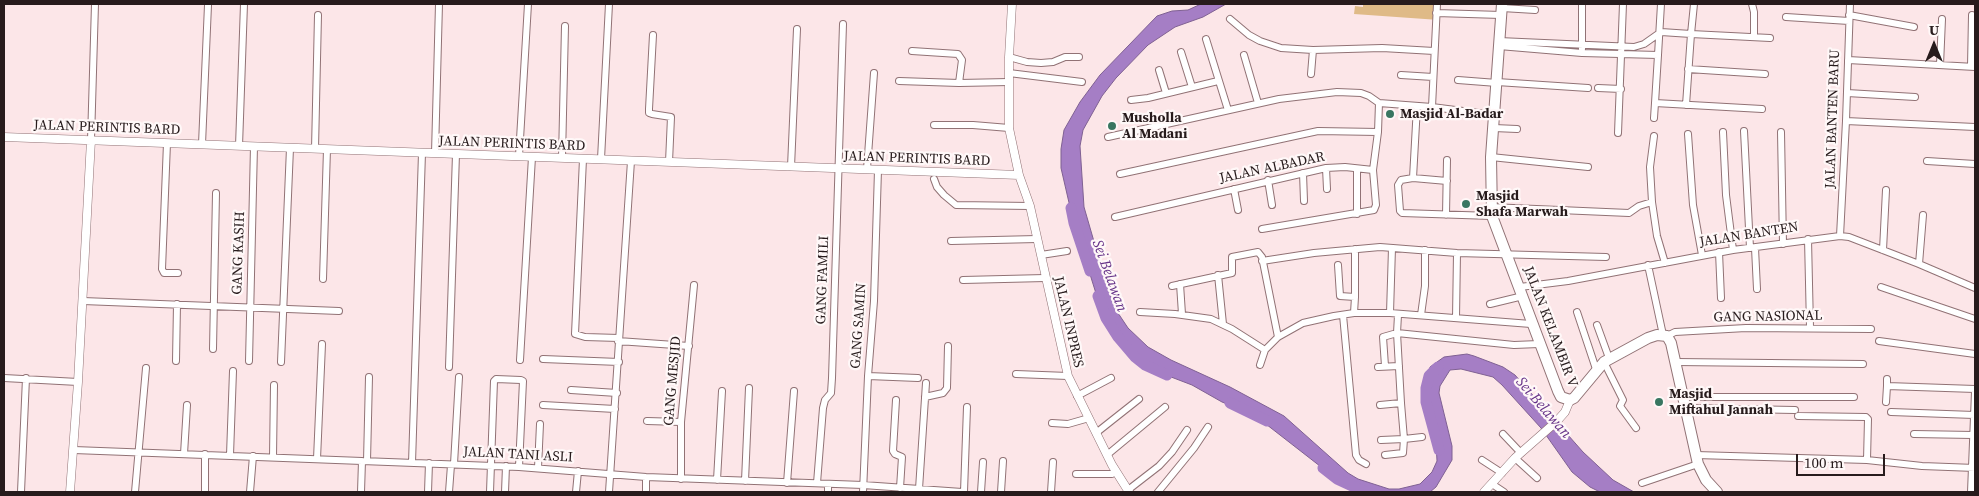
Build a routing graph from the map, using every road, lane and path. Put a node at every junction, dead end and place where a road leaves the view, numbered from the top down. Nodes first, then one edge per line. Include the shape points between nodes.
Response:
1 (95, 4) edge
2 (244, 4) edge
3 (439, 4) edge
4 (528, 4) edge
5 (609, 4) edge
6 (1012, 4) edge
7 (1437, 4) edge
8 (1582, 4) edge
9 (1623, 4) edge
10 (1661, 4) edge
11 (1694, 4) edge
12 (1752, 4) edge
13 (1850, 4) edge
14 (208, 6) dead end
15 (1502, 9) edge
16 (1535, 10) dead end
17 (1436, 13) junction
18 (318, 15) dead end
19 (1972, 15) dead end
20 (1786, 17) dead end
21 (1849, 18) junction
22 (1230, 19) dead end
23 (1942, 19) dead end
24 (843, 24) dead end
25 (565, 26) dead end
26 (1914, 27) dead end
27 (797, 29) dead end
28 (1661, 32) junction
29 (1692, 34) junction
30 (653, 35) dead end
31 (1754, 37) junction
32 (1770, 38) dead end
33 (1206, 39) dead end
34 (1499, 44) junction
35 (1644, 44) junction
36 (1582, 49) junction
37 (1312, 50) junction
38 (912, 51) dead end
39 (1434, 51) junction
40 (1622, 51) junction
41 (1181, 52) dead end
42 (1244, 55) dead end
43 (1647, 55) junction
44 (1658, 55) junction
45 (1079, 56) dead end
46 (1009, 57) junction
47 (1848, 60) junction
48 (1940, 65) junction
49 (1973, 67) edge
50 (1688, 69) junction
51 (1159, 70) dead end
52 (874, 73) dead end
53 (1009, 73) junction
54 (1311, 74) dead end
55 (1765, 74) dead end
56 (1401, 75) dead end
57 (1433, 77) junction
58 (1458, 80) dead end
59 (899, 81) dead end
60 (1218, 81) junction
61 (1009, 82) junction
62 (1082, 82) dead end
63 (1497, 82) junction
64 (959, 83) junction
65 (1192, 87) junction
66 (1588, 88) dead end
67 (1598, 88) dead end
68 (1621, 90) junction
69 (1166, 93) junction
70 (1847, 93) junction
71 (1916, 97) dead end
72 (1131, 100) dead end
73 (1258, 103) junction
74 (1379, 103) junction
75 (1655, 103) junction
76 (1686, 105) junction
77 (1417, 106) junction
78 (1432, 107) junction
79 (1762, 109) dead end
80 (1228, 110) junction
81 (1494, 115) junction
82 (1654, 118) dead end
83 (1846, 121) junction
84 (934, 126) dead end
85 (1975, 127) edge
86 (1009, 128) junction
87 (1494, 128) junction
88 (1517, 129) dead end
89 (1744, 131) dead end
90 (1378, 132) junction
91 (1722, 132) dead end
92 (1781, 132) dead end
93 (1618, 133) dead end
94 (1688, 134) dead end
95 (1654, 136) dead end
96 (4, 137) edge
97 (1108, 137) dead end
98 (91, 140) junction
99 (167, 143) junction
100 (202, 144) junction
101 (239, 146) junction
102 (254, 146) junction
103 (290, 148) junction
104 (315, 149) junction
105 (327, 149) junction
106 (422, 153) junction
107 (435, 153) junction
108 (456, 154) junction
109 (519, 156) junction
110 (532, 157) junction
111 (1491, 157) junction
112 (562, 158) junction
113 (583, 159) junction
114 (601, 159) junction
115 (632, 160) junction
116 (1447, 160) dead end
117 (1927, 161) dead end
118 (668, 162) junction
119 (1975, 164) edge
120 (791, 166) junction
121 (1588, 167) dead end
122 (838, 168) junction
123 (1326, 168) junction
124 (867, 169) junction
125 (1357, 169) junction
126 (878, 170) junction
127 (1372, 170) junction
128 (1303, 173) junction
129 (1120, 174) dead end
130 (1019, 175) junction
131 (1413, 178) junction
132 (934, 180) dead end
133 (1268, 180) junction
134 (1446, 181) junction
135 (1234, 189) junction
136 (1327, 189) dead end
137 (1886, 190) dead end
138 (216, 193) dead end
139 (1304, 201) dead end
140 (1652, 202) junction
141 (1030, 206) junction
142 (1272, 206) dead end
143 (1238, 210) dead end
144 (1491, 212) junction
145 (1357, 214) junction
146 (1446, 214) junction
147 (1922, 215) dead end
148 (1116, 217) dead end
149 (1262, 229) dead end
150 (1840, 236) junction
151 (1037, 239) junction
152 (1808, 239) junction
153 (951, 241) dead end
154 (1783, 244) junction
155 (1392, 248) junction
156 (1752, 248) junction
157 (1355, 249) junction
158 (1425, 250) junction
159 (1733, 250) junction
160 (1883, 250) junction
161 (1067, 251) dead end
162 (1719, 252) junction
163 (1457, 253) junction
164 (1506, 253) junction
165 (1041, 255) junction
166 (1702, 255) junction
167 (1606, 257) dead end
168 (1262, 261) junction
169 (1665, 263) junction
170 (1919, 264) junction
171 (1338, 265) dead end
172 (1648, 265) junction
173 (178, 273) dead end
174 (1218, 275) junction
175 (1045, 278) junction
176 (323, 279) dead end
177 (963, 280) dead end
178 (1180, 284) junction
179 (694, 285) dead end
180 (1172, 286) dead end
181 (1881, 287) dead end
182 (1975, 288) edge
183 (1757, 289) dead end
184 (1521, 292) junction
185 (1355, 297) junction
186 (1721, 298) dead end
187 (83, 301) junction
188 (177, 304) junction
189 (1490, 304) dead end
190 (214, 307) junction
191 (250, 308) junction
192 (284, 309) junction
193 (339, 311) dead end
194 (1140, 312) dead end
195 (1577, 312) dead end
196 (1354, 313) junction
197 (1390, 313) junction
198 (1182, 314) junction
199 (1343, 315) junction
200 (1398, 315) junction
201 (1421, 315) junction
202 (1456, 318) junction
203 (1975, 319) edge
204 (1223, 324) junction
205 (1531, 324) junction
206 (1596, 324) dead end
207 (1810, 328) junction
208 (1872, 329) dead end
209 (1397, 334) junction
210 (1665, 336) junction
211 (1278, 337) junction
212 (619, 340) junction
213 (1879, 341) dead end
214 (322, 344) dead end
215 (1539, 344) junction
216 (689, 346) junction
217 (948, 346) dead end
218 (213, 349) dead end
219 (1265, 350) junction
220 (1975, 354) edge
221 (520, 360) dead end
222 (543, 360) dead end
223 (176, 361) dead end
224 (249, 361) dead end
225 (281, 362) dead end
226 (619, 362) junction
227 (1676, 362) junction
228 (1603, 363) junction
229 (1863, 364) dead end
230 (1260, 365) dead end
231 (1399, 366) junction
232 (449, 367) dead end
233 (146, 368) dead end
234 (233, 372) dead end
235 (1016, 374) dead end
236 (868, 376) junction
237 (1068, 376) junction
238 (369, 377) dead end
239 (459, 377) dead end
240 (4, 378) edge
241 (26, 378) junction
242 (918, 378) dead end
243 (1111, 378) dead end
244 (78, 382) junction
245 (926, 383) dead end
246 (274, 385) dead end
247 (749, 388) dead end
248 (571, 390) dead end
249 (722, 391) dead end
250 (794, 391) dead end
251 (1975, 391) edge
252 (616, 393) junction
253 (1077, 396) junction
254 (925, 397) junction
255 (1682, 397) junction
256 (1854, 397) dead end
257 (1139, 399) dead end
258 (896, 400) dead end
259 (1570, 400) junction
260 (1886, 402) dead end
261 (1401, 403) junction
262 (186, 405) dead end
263 (544, 405) dead end
264 (1380, 405) dead end
265 (967, 407) dead end
266 (1165, 407) dead end
267 (1975, 407) edge
268 (1685, 408) junction
269 (615, 409) junction
270 (1891, 412) dead end
271 (1974, 416) junction
272 (1089, 418) junction
273 (647, 421) dead end
274 (681, 422) junction
275 (1052, 423) dead end
276 (540, 424) dead end
277 (1208, 427) dead end
278 (1636, 428) dead end
279 (1187, 430) dead end
280 (1096, 433) junction
281 (1974, 433) edge
282 (1503, 434) dead end
283 (1914, 434) dead end
284 (1422, 437) dead end
285 (1404, 439) junction
286 (1381, 440) dead end
287 (74, 450) junction
288 (138, 451) junction
289 (184, 454) junction
290 (205, 454) junction
291 (1108, 455) junction
292 (1385, 455) dead end
293 (1518, 455) junction
294 (230, 456) junction
295 (253, 456) junction
296 (273, 457) junction
297 (317, 459) junction
298 (1697, 459) junction
299 (1482, 460) dead end
300 (1867, 460) junction
301 (365, 461) junction
302 (1003, 461) dead end
303 (983, 462) dead end
304 (1053, 462) dead end
305 (412, 463) junction
306 (429, 464) junction
307 (452, 464) junction
308 (1366, 464) dead end
309 (491, 466) junction
310 (506, 466) junction
311 (519, 467) junction
312 (538, 468) junction
313 (1973, 468) edge
314 (578, 471) junction
315 (1116, 472) junction
316 (611, 473) junction
317 (1502, 473) junction
318 (1076, 474) dead end
319 (646, 477) junction
320 (1537, 478) dead end
321 (681, 479) junction
322 (717, 480) junction
323 (745, 481) junction
324 (789, 483) junction
325 (817, 483) junction
326 (1642, 483) dead end
327 (828, 484) junction
328 (1492, 484) junction
329 (863, 488) edge
330 (900, 488) junction
331 (919, 489) junction
332 (1128, 491) edge
333 (1714, 491) edge
334 (21, 492) edge
335 (70, 492) edge
336 (135, 492) edge
337 (205, 492) edge
338 (250, 492) edge
339 (361, 492) edge
340 (428, 492) edge
341 (449, 492) edge
342 (490, 492) edge
343 (504, 492) edge
344 (576, 492) edge
345 (609, 492) edge
346 (646, 492) edge
347 (791, 492) edge
348 (828, 492) edge
349 (963, 492) edge
350 (981, 492) edge
351 (1001, 492) edge
352 (1051, 492) edge
353 (1158, 492) edge
354 (1484, 492) edge
355 (1504, 492) edge
356 (1971, 492) edge

1 - 98 street
2 - 101 street
3 - 107 street
4 - 109 street
5 - 114 street
6 - 46 street, JALAN INPRES
7 - 17 street
8 - 36 street
9 - 40 street
10 - 28 street
11 - 29 street
12 - 31 street
13 - 21 street, JALAN BANTEN BARU
14 - 100 street
15 - 16 street
15 - 17 street
15 - 34 main road, JALAN KELAMBIR V
17 - 39 street
18 - 104 street
19 - 49 street
20 - 21 street
21 - 26 street
21 - 47 street, JALAN BANTEN BARU
22 - 37 street via 1249,35 1267,44
23 - 48 street
24 - 122 street, GANG FAMILI
25 - 112 street
27 - 120 street
28 - 29 street
28 - 35 street
28 - 44 street
29 - 31 street
29 - 50 street
30 - 118 street via 649,113 671,117
31 - 32 street
33 - 60 street
34 - 36 street
34 - 63 main road, JALAN KELAMBIR V
35 - 40 street
35 - 43 street
36 - 40 street
37 - 39 street via 1364,47
37 - 54 street
38 - 64 street via 958,54 962,60
39 - 57 street
40 - 43 street
40 - 68 street
41 - 65 street
42 - 73 street
43 - 44 street
44 - 75 street
45 - 46 street via 1040,63
46 - 53 street, JALAN INPRES
47 - 48 street
47 - 70 street, JALAN BANTEN BARU
48 - 49 street
50 - 55 street
50 - 76 street
51 - 69 street
52 - 124 street
53 - 61 street, JALAN INPRES
53 - 62 street
56 - 57 street
57 - 78 street
58 - 63 street
59 - 64 street
60 - 65 street
60 - 80 street
61 - 64 street
61 - 86 street, JALAN INPRES
63 - 66 street
63 - 81 main road, JALAN KELAMBIR V
65 - 69 street
67 - 68 street
68 - 93 street
69 - 72 street
70 - 71 street
70 - 83 street, JALAN BANTEN BARU
73 - 74 street via 1337,92 1361,93
73 - 80 street
74 - 77 street
74 - 90 street
75 - 76 street
75 - 82 street
76 - 79 street
77 - 78 street
77 - 131 street
78 - 81 street
80 - 97 street
81 - 87 main road, JALAN KELAMBIR V
83 - 85 street
83 - 150 street, JALAN BANTEN BARU
84 - 86 street
86 - 130 street, JALAN INPRES
87 - 88 street
87 - 111 main road, JALAN KELAMBIR V
89 - 156 street
90 - 127 street
90 - 129 street via 1318,132
91 - 159 street
92 - 154 street
94 - 166 street via 1693,204
95 - 140 street via 1650,167
96 - 98 street, JALAN PERINTIS BARD
98 - 99 street, JALAN PERINTIS BARD
98 - 187 street
99 - 100 street, JALAN PERINTIS BARD
99 - 173 street via 162,270 164,273
100 - 101 street, JALAN PERINTIS BARD
101 - 102 street, JALAN PERINTIS BARD
102 - 103 street, JALAN PERINTIS BARD
102 - 191 street, GANG KASIH
103 - 104 street, JALAN PERINTIS BARD
103 - 192 street
104 - 105 street, JALAN PERINTIS BARD
105 - 106 street, JALAN PERINTIS BARD
105 - 176 street
106 - 107 street, JALAN PERINTIS BARD
106 - 305 street
107 - 108 street, JALAN PERINTIS BARD
108 - 109 street, JALAN PERINTIS BARD
108 - 232 street
109 - 110 street, JALAN PERINTIS BARD
110 - 112 street, JALAN PERINTIS BARD
110 - 221 street
111 - 121 street
111 - 144 main road, JALAN KELAMBIR V
112 - 113 street, JALAN PERINTIS BARD
113 - 114 street, JALAN PERINTIS BARD
113 - 212 street via 575,334
114 - 115 street, JALAN PERINTIS BARD
115 - 118 street, JALAN PERINTIS BARD
115 - 212 street
116 - 134 street
117 - 119 street
118 - 120 street, JALAN PERINTIS BARD
120 - 122 street, JALAN PERINTIS BARD
122 - 124 street, JALAN PERINTIS BARD
122 - 325 street, GANG FAMILI via 830,393 823,408
123 - 125 street, JALAN ALBADAR
123 - 128 street, JALAN ALBADAR
123 - 136 street
124 - 126 street, JALAN PERINTIS BARD
125 - 127 street, JALAN ALBADAR
125 - 145 street
126 - 130 street, JALAN PERINTIS BARD
126 - 236 street, GANG SAMIN
127 - 145 street via 1375,209
128 - 133 street, JALAN ALBADAR
128 - 139 street
130 - 141 street, JALAN INPRES
131 - 134 street
131 - 146 street via 1404,179 1398,185 1400,212
132 - 141 street via 956,205
133 - 135 street, JALAN ALBADAR
133 - 142 street
134 - 146 street
135 - 143 street
135 - 148 street, JALAN ALBADAR
137 - 160 street
138 - 190 street
140 - 144 street via 1629,213
140 - 169 street
141 - 151 street, JALAN INPRES
144 - 146 street
144 - 164 main road, JALAN KELAMBIR V
145 - 149 street
147 - 170 street
150 - 152 street, JALAN BANTEN
150 - 160 street, JALAN BANTEN
151 - 153 street
151 - 165 street, JALAN INPRES
152 - 154 street, JALAN BANTEN
152 - 207 street
154 - 156 street, JALAN BANTEN
155 - 157 street
155 - 158 street
155 - 197 street
156 - 159 street, JALAN BANTEN
156 - 183 street
157 - 168 street
157 - 185 street
158 - 163 street
158 - 201 street
159 - 162 street, JALAN BANTEN
160 - 170 street, JALAN BANTEN
161 - 165 street
162 - 166 street, JALAN BANTEN
162 - 186 street
163 - 164 street
163 - 202 street
164 - 167 street
164 - 184 main road, JALAN KELAMBIR V
165 - 175 street, JALAN INPRES
166 - 169 street, JALAN BANTEN
168 - 174 street via 1258,252 1234,256 1231,259 1232,273
168 - 211 street
169 - 172 street, JALAN BANTEN
170 - 182 street, JALAN BANTEN
171 - 185 street via 1340,296
172 - 184 street, JALAN BANTEN
172 - 210 street
174 - 178 street
174 - 204 street
175 - 177 street
175 - 237 street, JALAN INPRES
178 - 180 street
178 - 198 street
179 - 216 street, GANG MESJID
181 - 203 street
184 - 189 street, JALAN BANTEN
184 - 205 main road, JALAN KELAMBIR V
185 - 196 street
187 - 188 street
187 - 244 street
188 - 190 street
188 - 223 street
190 - 191 street
190 - 218 street
191 - 192 street
191 - 224 street, GANG KASIH
192 - 193 street
192 - 225 street
194 - 198 street
195 - 228 street
196 - 197 street
196 - 199 street
197 - 200 street
198 - 204 street
199 - 211 street via 1302,323
199 - 308 street via 1356,455
200 - 201 street
200 - 209 street
201 - 202 street
202 - 205 street
204 - 219 street
205 - 215 main road, JALAN KELAMBIR V
206 - 228 street
207 - 208 street, GANG NASIONAL
207 - 210 street, GANG NASIONAL via 1681,331
209 - 215 street via 1514,345
209 - 231 street
209 - 231 street via 1383,337 1381,367
210 - 227 main road via 1671,343
210 - 228 main road, JALAN KELAMBIR V via 1648,338
211 - 219 street
212 - 216 street
212 - 226 street
213 - 220 street
214 - 297 street
215 - 259 main road, JALAN KELAMBIR V via 1560,394
216 - 274 street, GANG MESJID
217 - 254 street via 947,388 943,394
219 - 230 street
222 - 226 street
226 - 252 street
227 - 229 street
227 - 255 main road
228 - 259 main road, JALAN KELAMBIR V
228 - 278 street via 1623,400 1620,406
231 - 261 street
233 - 288 street
234 - 294 street
235 - 237 street
236 - 242 street
236 - 329 street, GANG SAMIN
237 - 253 street, JALAN INPRES
238 - 301 street
239 - 307 street
240 - 241 street
241 - 244 street
241 - 334 street
243 - 253 street
244 - 287 street
245 - 254 street
246 - 296 street
247 - 323 street
248 - 252 street
249 - 322 street
250 - 324 street
251 - 260 street via 1887,383
251 - 267 street
252 - 269 street
253 - 272 street, JALAN INPRES
254 - 331 street
255 - 256 street
255 - 268 main road
257 - 280 street
258 - 330 street via 893,451 902,457
259 - 293 street via 1557,421
261 - 264 street
261 - 285 street
262 - 289 street
263 - 269 street
265 - 349 street
266 - 291 street
267 - 271 street
268 - 298 main road
268 - 300 street via 1866,417
269 - 316 street
270 - 271 street
271 - 281 street
272 - 275 street via 1068,424
272 - 280 street, JALAN INPRES
273 - 274 street
274 - 321 street, GANG MESJID
276 - 312 street
277 - 353 street
279 - 332 street via 1159,466
280 - 291 street, JALAN INPRES
281 - 283 street
281 - 313 street
282 - 293 street
284 - 285 street
285 - 286 street
285 - 292 street via 1404,453
287 - 288 street, JALAN TANI ASLI
287 - 335 street
288 - 289 street, JALAN TANI ASLI
288 - 336 street
289 - 290 street, JALAN TANI ASLI
290 - 294 street, JALAN TANI ASLI
290 - 337 street
291 - 315 street, JALAN INPRES
293 - 317 street
293 - 320 street
294 - 295 street, JALAN TANI ASLI
295 - 296 street, JALAN TANI ASLI
295 - 338 street
296 - 297 street, JALAN TANI ASLI
297 - 301 street, JALAN TANI ASLI
298 - 300 street
298 - 326 street
298 - 333 main road
299 - 317 street
300 - 313 street
301 - 305 street, JALAN TANI ASLI
301 - 339 street
302 - 351 street
303 - 350 street
304 - 352 street
305 - 306 street, JALAN TANI ASLI
306 - 307 street, JALAN TANI ASLI
306 - 340 street
307 - 309 street, JALAN TANI ASLI
307 - 341 street
309 - 310 street, JALAN TANI ASLI
309 - 311 street via 494,381 521,380
309 - 342 street
310 - 311 street, JALAN TANI ASLI
310 - 343 street
311 - 312 street, JALAN TANI ASLI
312 - 314 street, JALAN TANI ASLI
313 - 356 street
314 - 316 street, JALAN TANI ASLI
314 - 344 street
315 - 318 street
315 - 332 street, JALAN INPRES
316 - 319 street, JALAN TANI ASLI
316 - 345 street
317 - 328 street
319 - 321 street, JALAN TANI ASLI
319 - 346 street
321 - 322 street, JALAN TANI ASLI
322 - 323 street, JALAN TANI ASLI
323 - 324 street, JALAN TANI ASLI
324 - 325 street, JALAN TANI ASLI
324 - 347 street
325 - 327 street, JALAN TANI ASLI
327 - 329 street, JALAN TANI ASLI
327 - 348 street
328 - 354 street
328 - 355 street
329 - 330 street, JALAN TANI ASLI
330 - 331 street, JALAN TANI ASLI
331 - 349 street, JALAN TANI ASLI

